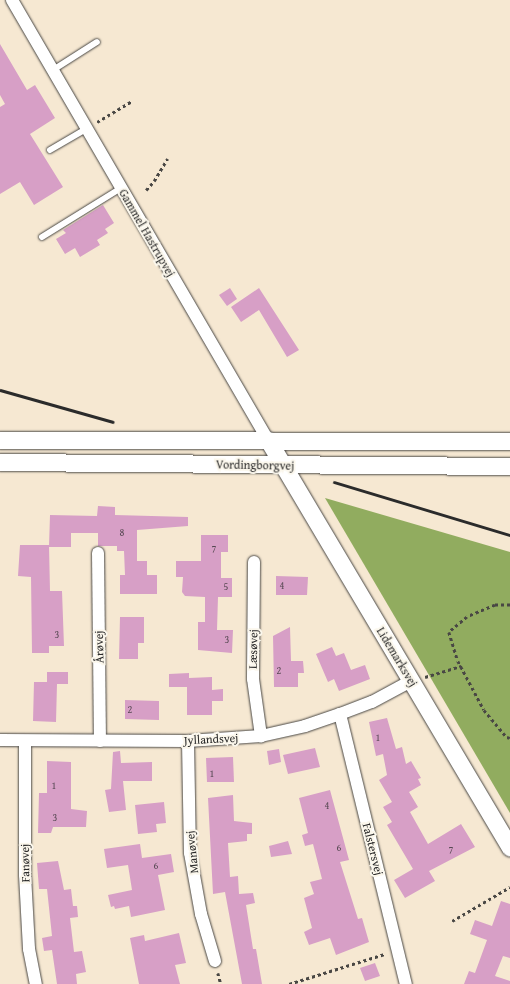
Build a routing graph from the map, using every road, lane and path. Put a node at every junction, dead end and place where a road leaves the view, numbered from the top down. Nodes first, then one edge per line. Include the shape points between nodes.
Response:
1 (12, 0) edge
2 (97, 42) dead end
3 (53, 70) junction
4 (132, 101) dead end
5 (86, 129) junction
6 (50, 150) dead end
7 (167, 159) dead end
8 (121, 188) junction
9 (146, 190) dead end
10 (42, 237) dead end
11 (0, 440) edge
12 (268, 440) junction
13 (510, 441) edge
14 (0, 462) edge
15 (284, 465) junction
16 (510, 466) edge
17 (98, 553) dead end
18 (254, 562) dead end
19 (510, 605) edge
20 (461, 666) junction
21 (411, 681) junction
22 (340, 714) junction
23 (261, 736) junction
24 (510, 738) edge
25 (0, 740) edge
26 (25, 741) junction
27 (100, 741) junction
28 (188, 741) junction
29 (510, 848) edge
30 (510, 887) edge
31 (452, 921) dead end
32 (397, 951) junction
33 (215, 961) dead end
34 (36, 984) edge
35 (289, 984) edge
36 (406, 984) edge

1 - 3 street, Gammel Hastrupvej
2 - 3 lane
3 - 5 street, Gammel Hastrupvej
4 - 5 path
5 - 6 lane
5 - 8 street, Gammel Hastrupvej
7 - 9 path
8 - 10 lane
8 - 12 street, Gammel Hastrupvej
11 - 12 main road, Vordingborgvej
12 - 13 main road, Vordingborgvej
12 - 15 main road, Gammel Hastrupvej
14 - 15 main road, Vordingborgvej
15 - 16 main road, Vordingborgvej
15 - 21 main road, Lidemarksvej
17 - 27 street, Årøvej
18 - 23 street, Læsøvej via 253,679
19 - 20 path via 495,605 467,617 449,632
20 - 21 path
20 - 24 path via 484,710 506,737
21 - 22 street, Jyllandsvej via 372,702
21 - 29 main road, Lidemarksvej
22 - 23 street, Jyllandsvej via 305,726
22 - 32 street, Falstersvej
23 - 28 street, Jyllandsvej
25 - 26 street, Jyllandsvej
26 - 27 street, Jyllandsvej
26 - 34 street, Fanøvej via 25,875 29,948
27 - 28 street, Jyllandsvej
28 - 33 street, Manøvej via 190,853 201,914
30 - 31 path
32 - 35 path
32 - 36 street, Falstersvej

